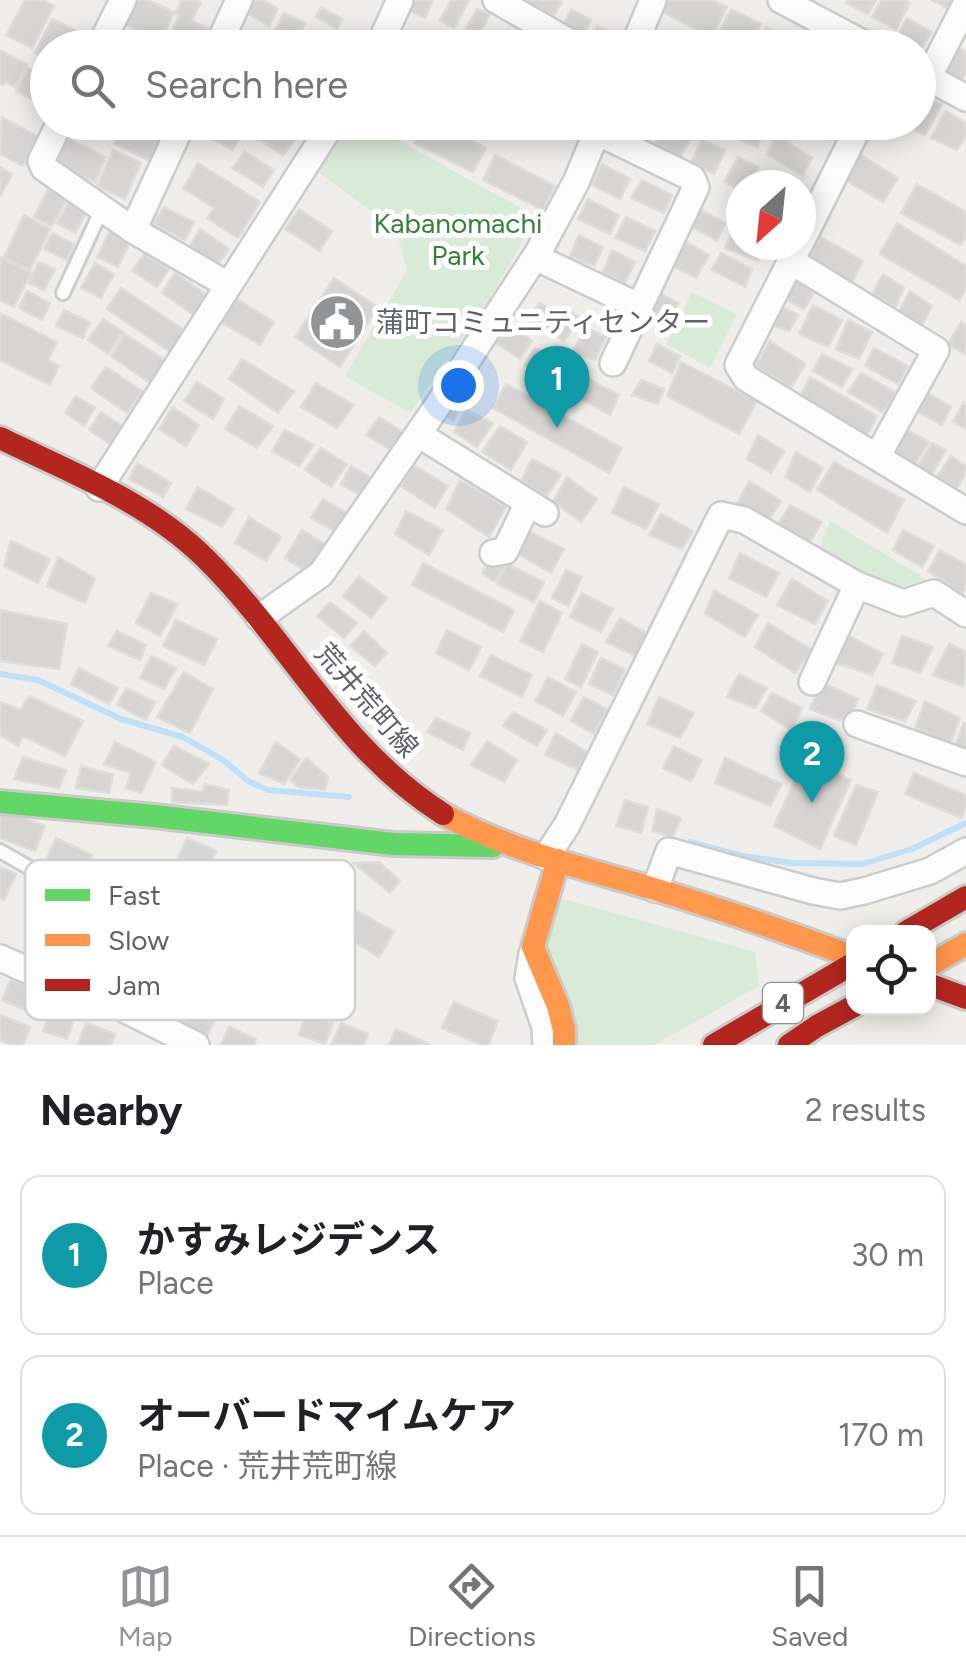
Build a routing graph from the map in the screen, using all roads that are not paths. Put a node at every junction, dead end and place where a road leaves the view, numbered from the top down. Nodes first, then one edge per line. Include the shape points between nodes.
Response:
1 (124, 0) edge
2 (400, 0) edge
3 (496, 0) edge
4 (654, 0) edge
5 (781, 0) edge
6 (229, 3) edge
7 (966, 4) edge
8 (829, 11) edge
9 (108, 30) edge
10 (222, 30) edge
11 (386, 30) edge
12 (548, 30) edge
13 (642, 30) edge
14 (851, 30) edge
15 (936, 54) edge
16 (936, 82) edge
17 (966, 98) edge
18 (51, 140) edge
19 (175, 140) edge
20 (322, 140) edge
21 (594, 140) edge
22 (623, 140) edge
23 (853, 140) edge
24 (102, 209) junction
25 (816, 212) edge
26 (134, 230) junction
27 (535, 257) junction
28 (791, 260) edge
29 (812, 260) edge
30 (228, 285) junction
31 (64, 293) dead end
32 (640, 307) junction
33 (614, 363) dead end
34 (418, 434) junction
35 (0, 438) edge
36 (877, 458) junction
37 (98, 488) junction
38 (966, 512) edge
39 (493, 553) dead end
40 (857, 585) junction
41 (966, 614) edge
42 (259, 618) junction
43 (812, 682) dead end
44 (857, 724) dead end
45 (966, 762) edge
46 (0, 802) edge
47 (519, 847) junction
48 (0, 850) edge
49 (966, 851) edge
50 (552, 859) junction
51 (25, 865) edge
52 (655, 890) junction
53 (966, 897) edge
54 (918, 925) edge
55 (966, 944) edge
56 (533, 947) junction
57 (846, 956) edge
58 (0, 958) edge
59 (936, 961) edge
60 (846, 965) edge
61 (25, 969) edge
62 (936, 987) edge
63 (966, 998) edge
64 (846, 1010) edge
65 (146, 1020) edge
66 (196, 1045) edge
67 (546, 1045) edge
68 (564, 1045) edge
69 (714, 1045) edge
70 (788, 1045) edge

1 - 9 street
2 - 11 street
3 - 12 street
4 - 13 street
5 - 8 street
6 - 10 street
7 - 15 street
8 - 14 street
16 - 17 street
18 - 24 street via 40,160 44,168
19 - 26 street
20 - 30 street
21 - 27 street
22 - 32 street via 692,178 696,188
23 - 25 street
24 - 26 street
24 - 31 lane
26 - 30 street
27 - 32 street
27 - 34 street
28 - 36 street via 738,365 746,378
29 - 36 street via 936,350
30 - 37 street
32 - 33 street
34 - 39 street via 536,508 506,550
34 - 42 street via 322,574
35 - 37 main road, 荒井荒町線
36 - 38 street
37 - 42 main road, 荒井荒町線 via 182,536
40 - 41 street via 903,603 934,594
40 - 43 street
40 - 50 street via 744,520 721,516
42 - 47 main road, 荒井荒町線 via 334,716 394,780 447,818
44 - 45 street
46 - 47 main road via 393,844
47 - 50 main road, 荒井荒町線
48 - 51 lane
49 - 52 street via 930,871 840,896 669,851
50 - 52 main road, 荒井荒町線
50 - 56 main road
52 - 57 main road, 荒井荒町線
53 - 54 main road
55 - 59 main road
56 - 67 street via 528,978
56 - 68 main road via 558,1006
58 - 61 street
60 - 69 main road, 4
62 - 63 main road
64 - 70 main road, 4
65 - 66 street

